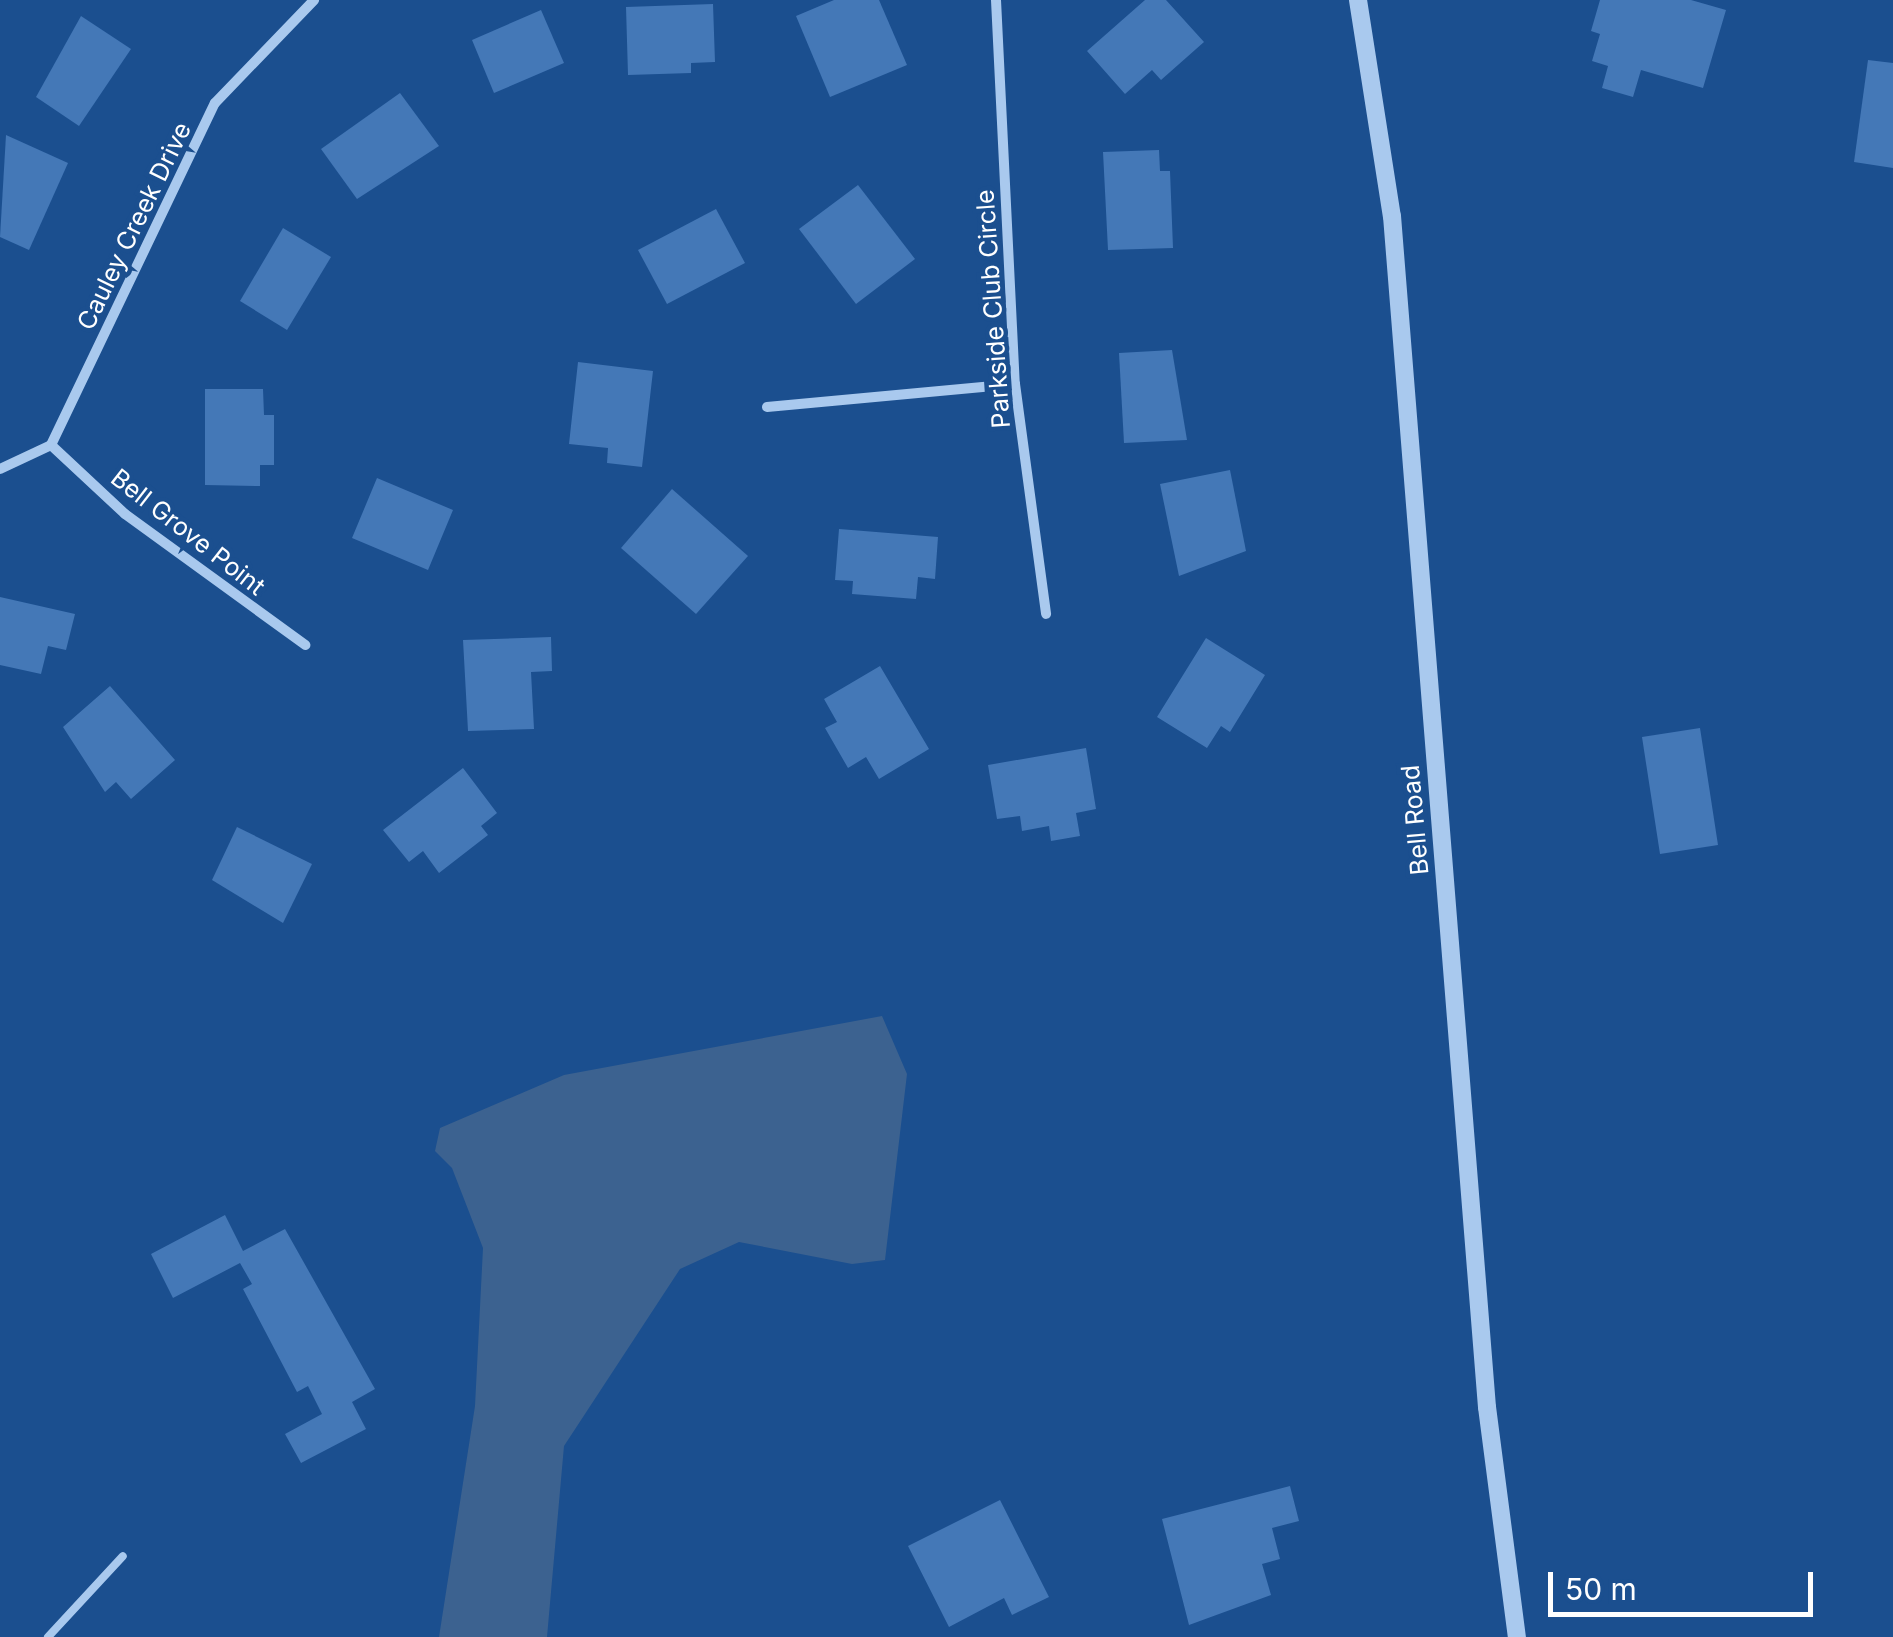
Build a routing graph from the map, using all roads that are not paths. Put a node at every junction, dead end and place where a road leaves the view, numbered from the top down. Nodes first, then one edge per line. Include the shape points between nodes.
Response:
1 (314, 0) edge
2 (996, 0) edge
3 (1358, 0) edge
4 (1016, 384) junction
5 (767, 407) dead end
6 (51, 445) junction
7 (0, 469) edge
8 (1046, 614) dead end
9 (305, 645) dead end
10 (123, 1556) dead end
11 (48, 1637) edge
12 (1517, 1637) edge

1 - 6 street, Cauley Creek Drive via 215,103
2 - 4 street, Parkside Club Circle
3 - 12 street, Bell Road via 1392,216 1487,1408
4 - 5 street
4 - 8 street, Parkside Club Circle
6 - 7 street
6 - 9 street, Bell Grove Point via 125,514
10 - 11 lane

